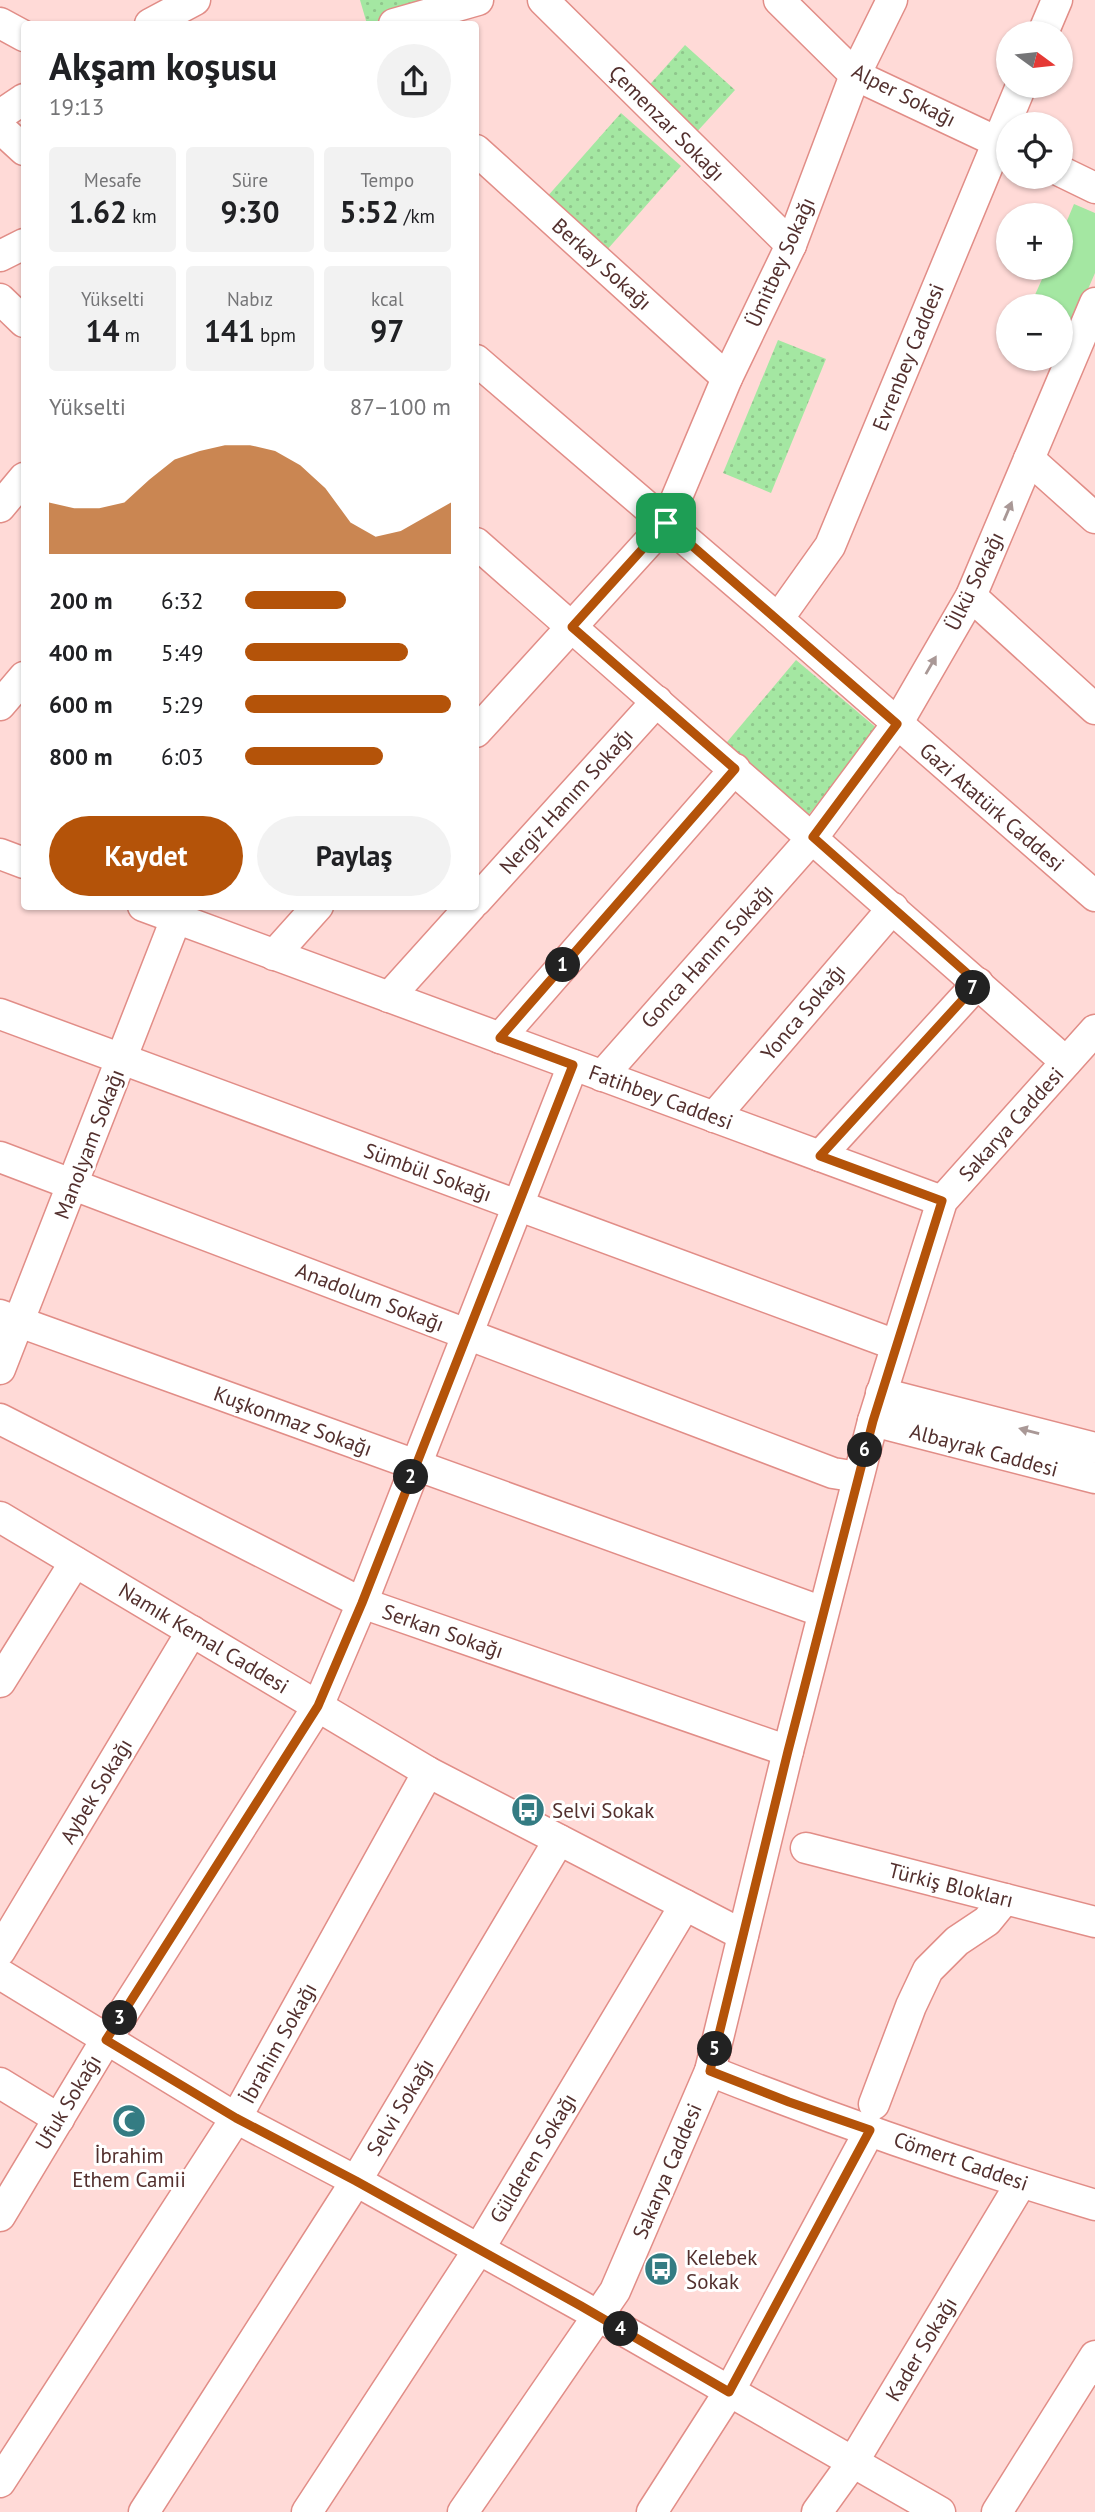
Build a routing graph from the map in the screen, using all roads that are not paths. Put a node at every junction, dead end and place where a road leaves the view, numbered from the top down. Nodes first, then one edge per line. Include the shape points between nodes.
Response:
1 (195, 0) edge
2 (478, 0) edge
3 (543, 0) edge
4 (779, 0) edge
5 (892, 0) edge
6 (1057, 0) edge
7 (156, 21) edge
8 (404, 21) edge
9 (1048, 21) edge
10 (0, 23) edge
11 (21, 34) edge
12 (855, 75) junction
13 (21, 101) edge
14 (0, 115) edge
15 (0, 128) edge
16 (996, 141) edge
17 (21, 147) edge
18 (479, 153) edge
19 (996, 158) edge
20 (1073, 178) edge
21 (1095, 188) edge
22 (791, 245) junction
23 (21, 246) edge
24 (0, 256) edge
25 (0, 299) edge
26 (21, 319) edge
27 (1092, 321) edge
28 (479, 363) edge
29 (727, 378) junction
30 (1029, 459) junction
31 (21, 481) edge
32 (1, 503) edge
33 (1095, 518) edge
34 (666, 523) junction
35 (479, 549) edge
36 (971, 596) junction
37 (778, 619) junction
38 (572, 627) junction
39 (21, 680) edge
40 (657, 701) junction
41 (0, 705) edge
42 (1095, 709) edge
43 (897, 724) junction
44 (479, 729) edge
45 (735, 769) junction
46 (813, 837) junction
47 (0, 854) edge
48 (21, 862) edge
49 (1095, 896) edge
50 (479, 898) edge
51 (892, 908) junction
52 (314, 910) edge
53 (467, 910) edge
54 (179, 913) edge
55 (274, 955) junction
56 (978, 983) junction
57 (389, 997) junction
58 (0, 1014) edge
59 (1095, 1030) edge
60 (500, 1038) junction
61 (122, 1059) junction
62 (1066, 1062) junction
63 (573, 1065) junction
64 (602, 1076) junction
65 (714, 1117) junction
66 (820, 1156) junction
67 (0, 1157) edge
68 (73, 1184) junction
69 (942, 1201) junction
70 (518, 1205) junction
71 (9, 1319) edge
72 (467, 1334) junction
73 (896, 1345) junction
74 (0, 1369) edge
75 (877, 1407) junction
76 (0, 1419) edge
77 (1095, 1448) edge
78 (416, 1465) junction
79 (858, 1477) junction
80 (1095, 1478) edge
81 (0, 1517) edge
82 (75, 1562) junction
83 (362, 1603) junction
84 (823, 1612) junction
85 (192, 1631) junction
86 (0, 1682) edge
87 (318, 1706) junction
88 (788, 1751) junction
89 (428, 1772) junction
90 (559, 1840) junction
91 (806, 1849) dead end
92 (1005, 1899) junction
93 (685, 1905) junction
94 (1095, 1922) edge
95 (743, 1935) junction
96 (0, 1951) edge
97 (0, 1975) edge
98 (106, 2040) junction
99 (710, 2071) junction
100 (0, 2083) edge
101 (872, 2117) junction
102 (236, 2118) junction
103 (59, 2119) junction
104 (10, 2179) edge
105 (356, 2181) junction
106 (1020, 2183) junction
107 (1095, 2205) edge
108 (0, 2216) edge
109 (478, 2249) junction
110 (598, 2315) junction
111 (1095, 2356) edge
112 (729, 2392) junction
113 (853, 2462) junction
114 (0, 2482) edge
115 (144, 2512) edge
116 (307, 2512) edge
117 (463, 2512) edge
118 (652, 2512) edge
119 (817, 2512) edge
120 (940, 2512) edge
121 (997, 2512) edge

1 - 7 street
2 - 8 street
3 - 22 street, Çemenzar Sokağı
4 - 12 street, Alper Sokağı
5 - 12 street, Ümitbey Sokağı
6 - 9 street
10 - 11 street
12 - 16 street, Alper Sokağı
12 - 22 street, Ümitbey Sokağı
13 - 14 street
15 - 17 street
18 - 29 street, Berkay Sokağı
19 - 37 street, Evrenbey Caddesi via 830,546
20 - 21 street
22 - 29 street, Ümitbey Sokağı
23 - 24 street
25 - 26 street
27 - 30 street, Ülkü Sokağı
28 - 34 street, Gazi Atatürk Caddesi
29 - 34 street, Ümitbey Sokağı
30 - 33 street
36 -> 30 street, Ülkü Sokağı
31 - 32 street
34 - 37 street, Gazi Atatürk Caddesi
34 - 38 street, Ümitbey Sokağı
35 - 38 street
36 - 42 street
43 -> 36 street, Ülkü Sokağı
37 - 43 street, Gazi Atatürk Caddesi
38 - 40 street
38 - 44 street, Ümitbey Sokağı
39 - 41 street
40 - 45 street
40 - 50 street, Nergiz Hanım Sokağı
43 - 46 street, Ülkü Sokağı
43 - 49 street, Gazi Atatürk Caddesi
45 - 46 street
45 - 60 street
46 - 51 street
46 - 64 street, Gonca Hanım Sokağı
47 - 48 street
51 - 56 street
51 - 65 street, Yonca Sokağı
52 - 55 street
53 - 57 street
54 - 55 street, Fatihbey Caddesi
54 - 61 street, Manolyam Sokağı
55 - 57 street, Fatihbey Caddesi
56 - 62 street
56 - 66 street
57 - 60 street, Fatihbey Caddesi
58 - 61 street, Sümbül Sokağı
59 - 62 street, Sakarya Caddesi
60 - 63 street, Fatihbey Caddesi
61 - 68 street, Manolyam Sokağı
61 - 70 street, Sümbül Sokağı
62 - 69 street, Sakarya Caddesi
63 - 64 street, Fatihbey Caddesi
63 - 70 street, Ufuk Sokağı
64 - 65 street, Fatihbey Caddesi
65 - 66 street, Fatihbey Caddesi
66 - 69 street, Fatihbey Caddesi
67 - 68 street, Anadolum Sokağı
68 - 71 street, Manolyam Sokağı
68 - 72 street, Anadolum Sokağı
69 - 73 street, Sakarya Caddesi
70 - 72 street, Ufuk Sokağı
70 - 73 street, Sümbül Sokağı
71 - 74 street, Manolyam Sokağı
71 - 78 street, Kuşkonmaz Sokağı
72 - 78 street, Ufuk Sokağı
72 - 79 street, Anadolum Sokağı via 832,1473
73 - 75 street, Sakarya Caddesi
77 -> 75 street, Albayrak Caddesi
75 - 79 street, Sakarya Caddesi
75 - 80 street, Albayrak Caddesi
76 - 83 street, Serkan Sokağı
78 - 83 street, Ufuk Sokağı
78 - 84 street, Kuşkonmaz Sokağı
79 - 84 street, Sakarya Caddesi
81 - 82 street, Namık Kemal Caddesi
82 - 85 street, Namık Kemal Caddesi
82 - 86 street
83 - 87 street, Ufuk Sokağı
83 - 88 street, Serkan Sokağı
84 - 88 street, Sakarya Caddesi
85 - 87 street, Namık Kemal Caddesi
85 - 96 street, Aybek Sokağı
87 - 89 street, Namık Kemal Caddesi
87 - 98 street, Ufuk Sokağı
88 - 95 street, Sakarya Caddesi
89 - 90 street, Namık Kemal Caddesi
89 - 102 street, İbrahim Sokağı
90 - 93 street, Namık Kemal Caddesi
90 - 105 street, Selvi Sokağı
91 - 92 street, Türkiş Blokları
92 - 94 street, Türkiş Blokları
92 - 101 street via 987,1921 957,1941 928,1970
93 - 95 street, Namık Kemal Caddesi
93 - 109 street, Gülderen Sokağı
95 - 99 street, Sakarya Caddesi
97 - 98 street
98 - 102 street
98 - 103 street, Ufuk Sokağı
99 - 101 street, Cömert Caddesi via 789,2102
99 - 110 street, Sakarya Caddesi via 615,2291
100 - 103 street
101 - 106 street, Cömert Caddesi
101 - 112 street
102 - 105 street
102 - 114 street, İbrahim Sokağı
103 - 104 street, Ufuk Sokağı
104 - 108 street, Ufuk Sokağı
105 - 109 street
105 - 115 street, Selvi Sokağı
106 - 107 street, Cömert Caddesi
106 - 113 street, Kader Sokağı
109 - 110 street
109 - 116 street, Gülderen Sokağı
110 - 112 street
110 - 117 street, Sakarya Caddesi
111 - 121 street
112 - 113 street
112 - 118 street
113 - 119 street, Kader Sokağı
113 - 120 street

